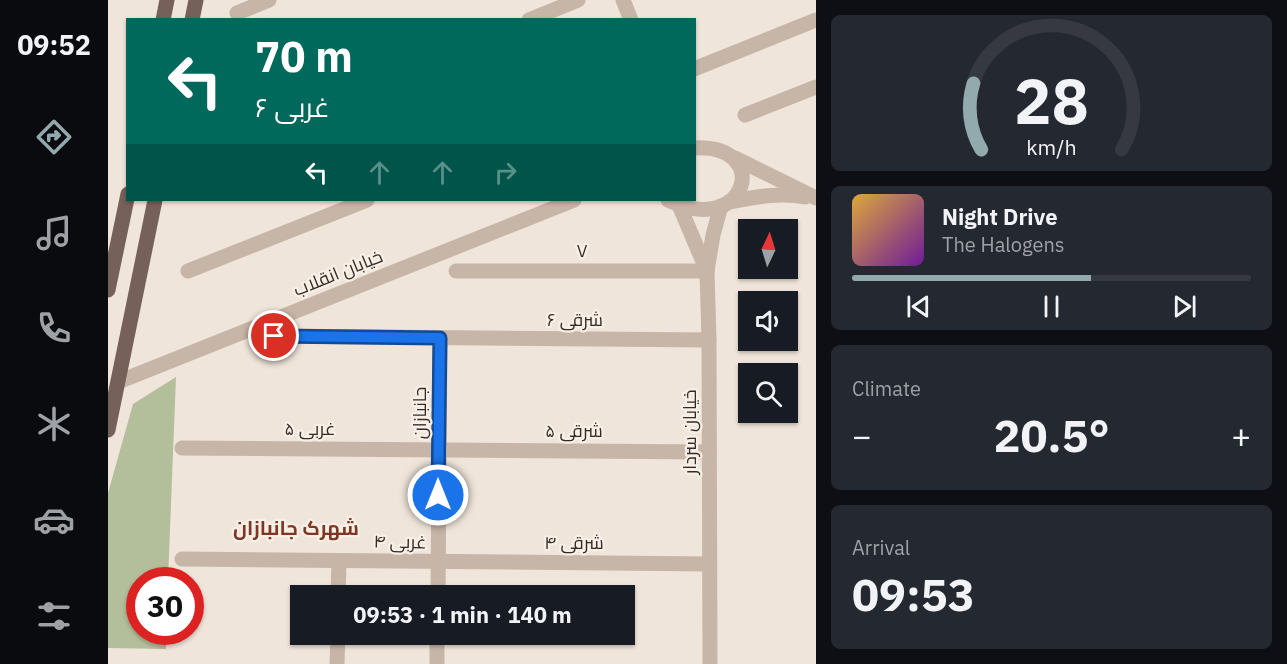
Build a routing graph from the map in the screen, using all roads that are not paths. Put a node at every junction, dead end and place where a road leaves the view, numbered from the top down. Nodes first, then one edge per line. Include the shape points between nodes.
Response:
1 (167, 0) edge
2 (196, 0) edge
3 (269, 0) edge
4 (578, 0) edge
5 (623, 0) edge
6 (237, 13) dead end
7 (163, 18) edge
8 (192, 18) edge
9 (534, 18) edge
10 (630, 18) edge
11 (810, 23) edge
12 (696, 68) edge
13 (816, 87) edge
14 (745, 115) dead end
15 (696, 148) edge
16 (733, 158) junction
17 (816, 199) edge
18 (127, 201) edge
19 (155, 201) edge
20 (364, 201) edge
21 (571, 201) edge
22 (672, 201) edge
23 (726, 204) junction
24 (188, 271) dead end
25 (456, 271) dead end
26 (707, 271) junction
27 (108, 290) edge
28 (274, 336) dead end
29 (440, 338) junction
30 (709, 340) junction
31 (118, 382) junction
32 (108, 430) edge
33 (182, 448) dead end
34 (439, 450) junction
35 (709, 452) junction
36 (182, 560) dead end
37 (339, 561) junction
38 (438, 562) junction
39 (710, 564) junction
40 (338, 585) edge
41 (438, 585) edge
42 (338, 645) edge
43 (437, 645) edge
44 (337, 664) edge
45 (437, 664) edge
46 (710, 664) edge

1 - 7 main road
2 - 8 main road
3 - 6 street
4 - 9 street
5 - 10 street
11 - 12 street
13 - 14 street
15 - 16 street via 725,152
16 - 17 street
16 - 23 street via 741,168 742,187
17 - 23 street via 782,195
18 - 27 main road
19 - 31 main road
20 - 24 street
21 - 31 street, خیابان انقلاب
22 - 23 street via 699,209
22 - 26 street, خیابان سردار
23 - 26 street via 713,235
25 - 26 street, ۷
26 - 30 street, خیابان سردار
28 - 29 street, ۶ شرقی
29 - 30 street, ۶ شرقی
29 - 34 street, جانبازان
30 - 35 street, خیابان سردار
31 - 32 main road
33 - 34 street, ۵ غربی
34 - 35 street, ۵ شرقی
34 - 38 street, جانبازان
35 - 39 street, خیابان سردار
36 - 37 street, ۴ غربی
37 - 38 street, ۴ غربی
37 - 40 street
38 - 39 street, ۴ شرقی
38 - 41 street, جانبازان
39 - 46 street, خیابان سردار
42 - 44 street
43 - 45 street

